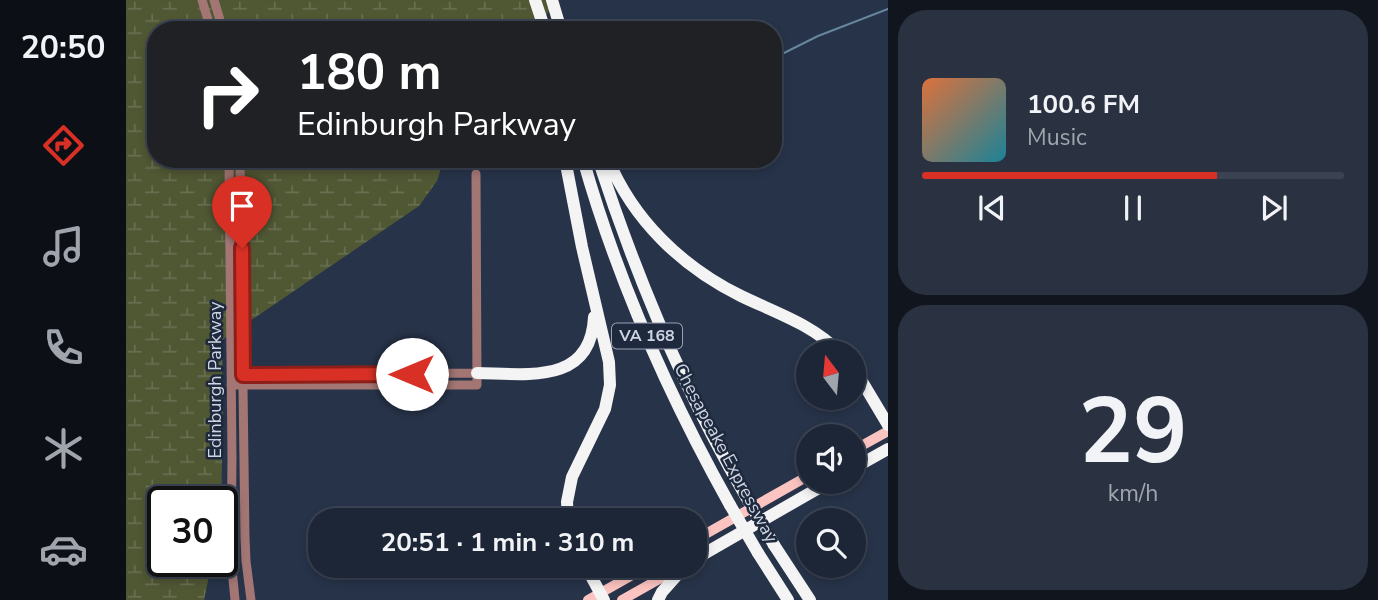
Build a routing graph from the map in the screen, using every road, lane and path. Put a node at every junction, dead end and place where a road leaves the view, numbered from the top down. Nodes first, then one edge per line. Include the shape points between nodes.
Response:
1 (202, 0) edge
2 (214, 0) edge
3 (533, 0) edge
4 (552, 0) edge
5 (208, 21) edge
6 (220, 21) edge
7 (536, 21) edge
8 (541, 21) edge
9 (558, 21) edge
10 (229, 168) edge
11 (240, 168) edge
12 (567, 168) edge
13 (586, 168) edge
14 (601, 168) edge
15 (612, 168) edge
16 (476, 174) dead end
17 (595, 303) junction
18 (824, 340) edge
19 (477, 379) junction
20 (231, 380) junction
21 (243, 380) junction
22 (866, 388) edge
23 (888, 425) edge
24 (888, 431) edge
25 (866, 443) edge
26 (888, 449) edge
27 (866, 461) edge
28 (796, 482) edge
29 (808, 494) edge
30 (567, 508) edge
31 (707, 533) edge
32 (707, 552) edge
33 (591, 578) edge
34 (630, 578) edge
35 (662, 578) edge
36 (674, 578) edge
37 (602, 597) edge
38 (235, 600) edge
39 (251, 600) edge
40 (588, 600) edge
41 (622, 600) edge
42 (658, 600) edge
43 (787, 600) edge
44 (810, 600) edge

1 - 5 street
2 - 6 street
3 - 7 highway
3 - 8 highway
4 - 9 highway
10 - 20 street, Edinburgh Parkway
11 - 21 street, Edinburgh Parkway
12 - 17 highway
13 - 43 highway, Chesapeake Expressway / VA 168, bridge via 636,311 686,420
14 - 44 highway, Chesapeake Expressway / VA 168, bridge via 658,321 704,421
15 - 18 highway via 643,219 688,264
16 - 19 street
17 - 19 highway via 593,330 579,359 543,374
17 - 30 highway via 610,385 604,409 572,477
19 - 21 street
20 - 21 street
20 - 38 street, Edinburgh Parkway
21 - 39 street, Edinburgh Parkway via 245,549
22 - 23 highway
24 - 25 main road
26 - 27 highway
28 - 31 main road
29 - 32 highway
33 - 37 highway
34 - 37 main road
35 - 41 main road
36 - 42 highway
37 - 40 main road

